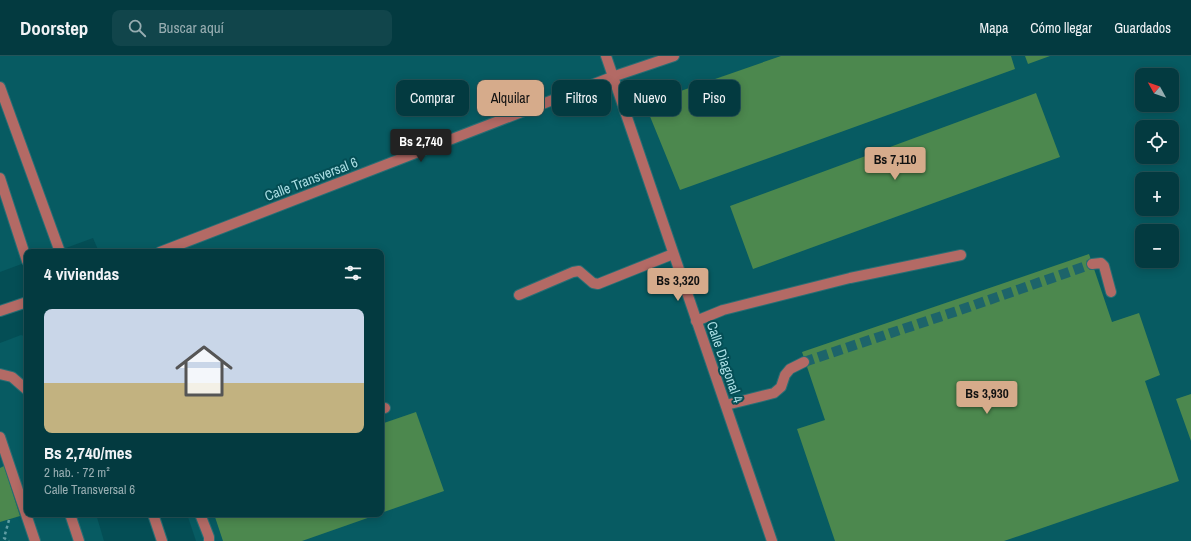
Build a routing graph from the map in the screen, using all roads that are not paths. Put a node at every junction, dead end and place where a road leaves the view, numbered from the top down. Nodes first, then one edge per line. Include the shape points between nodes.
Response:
1 (606, 56) edge
2 (674, 56) edge
3 (612, 77) junction
4 (0, 87) edge
5 (0, 178) edge
6 (59, 249) edge
7 (168, 249) edge
8 (24, 252) edge
9 (673, 254) junction
10 (961, 255) dead end
11 (1092, 264) dead end
12 (1111, 292) dead end
13 (519, 295) dead end
14 (24, 303) edge
15 (0, 311) edge
16 (696, 320) junction
17 (804, 362) tunnel mouth
18 (0, 374) edge
19 (24, 387) edge
20 (726, 405) junction
21 (0, 437) edge
22 (24, 506) edge
23 (28, 517) edge
24 (71, 517) edge
25 (154, 517) edge
26 (201, 517) edge
27 (36, 541) edge
28 (79, 541) edge
29 (162, 541) edge
30 (209, 541) edge
31 (772, 541) edge

1 - 3 street, Calle Diagonal 4
2 - 3 street, Calle Transversal 6
3 - 7 street, Calle Transversal 6
3 - 9 street, Calle Diagonal 4
4 - 6 street
5 - 8 street
9 - 13 street via 598,284 579,271
9 - 16 street, Calle Diagonal 4
10 - 16 street via 842,280 723,310
11 - 12 street via 1101,263 1104,266
14 - 15 street
16 - 20 street, Calle Diagonal 4
17 - 20 street via 790,369 781,387 774,393
18 - 19 street via 12,377
20 - 31 street, Calle Diagonal 4
21 - 22 street
23 - 27 street
24 - 28 street
25 - 29 street
26 - 30 street

